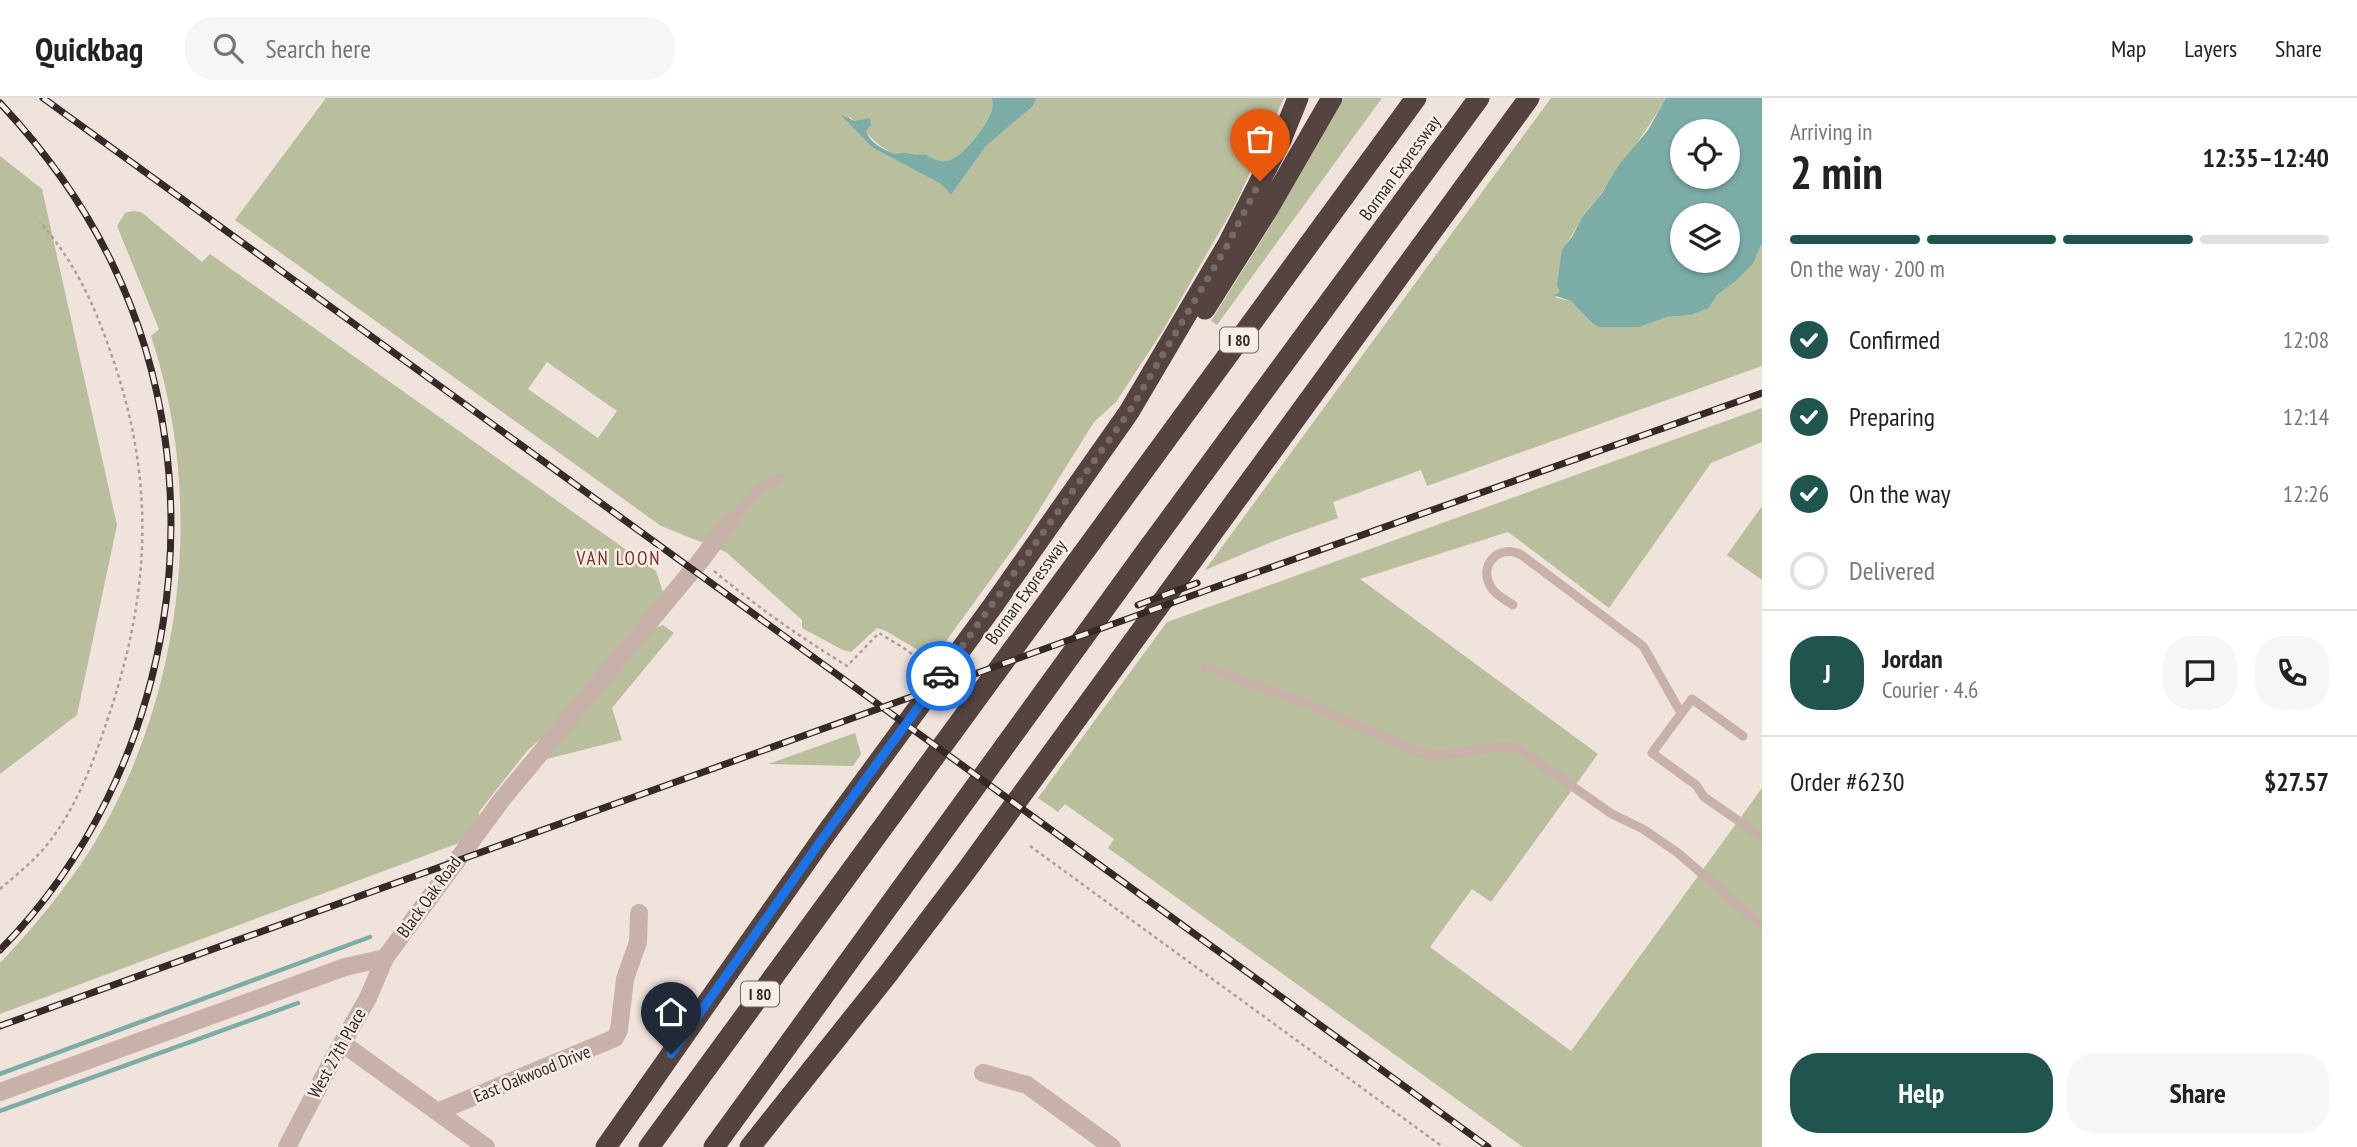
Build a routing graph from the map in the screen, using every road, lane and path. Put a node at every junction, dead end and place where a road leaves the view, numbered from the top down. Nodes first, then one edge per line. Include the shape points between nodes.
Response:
1 (1297, 98) edge
2 (1332, 98) edge
3 (1416, 98) edge
4 (1479, 98) edge
5 (1529, 98) edge
6 (40, 222) dead end
7 (1129, 412) junction
8 (780, 478) dead end
9 (731, 520) joint
10 (701, 560) junction
11 (1513, 605) dead end
12 (922, 662) dead end
13 (1206, 667) dead end
14 (1681, 713) junction
15 (1743, 736) dead end
16 (1762, 837) edge
17 (1030, 846) dead end
18 (0, 889) edge
19 (639, 913) dead end
20 (1762, 926) edge
21 (385, 958) junction
22 (342, 1043) junction
23 (983, 1073) dead end
24 (0, 1092) edge
25 (437, 1112) junction
26 (287, 1147) edge
27 (486, 1147) edge
28 (606, 1147) edge
29 (649, 1147) edge
30 (714, 1147) edge
31 (750, 1147) edge
32 (1112, 1147) edge
33 (1443, 1147) edge

1 - 7 highway via 1228,244
2 - 7 highway via 1218,290
3 - 29 highway, Borman Expressway / I 80
4 - 30 highway, Borman Expressway
5 - 31 highway via 955,885
6 - 18 path via 59,244 90,297 118,372 136,443 143,495 143,551 131,639 88,770 47,845
7 - 28 highway
8 - 9 lane via 763,487
9 - 10 street, Black Oak Road
10 - 12 path via 785,626 847,666 879,634
10 - 21 street, Black Oak Road via 503,798
11 - 14 lane via 1492,590 1485,574 1500,552 1520,554 1643,646
13 - 20 lane via 1418,752 1437,756 1502,746 1519,749 1678,853
14 - 15 lane via 1692,699
14 - 16 lane via 1652,753
17 - 33 path
19 - 25 street, East Oakwood Drive via 638,942 625,979 615,1038
21 - 22 street, West 27th Place
21 - 24 street via 345,967
22 - 25 street
22 - 26 street, West 27th Place
23 - 32 street via 1027,1085
25 - 27 street

